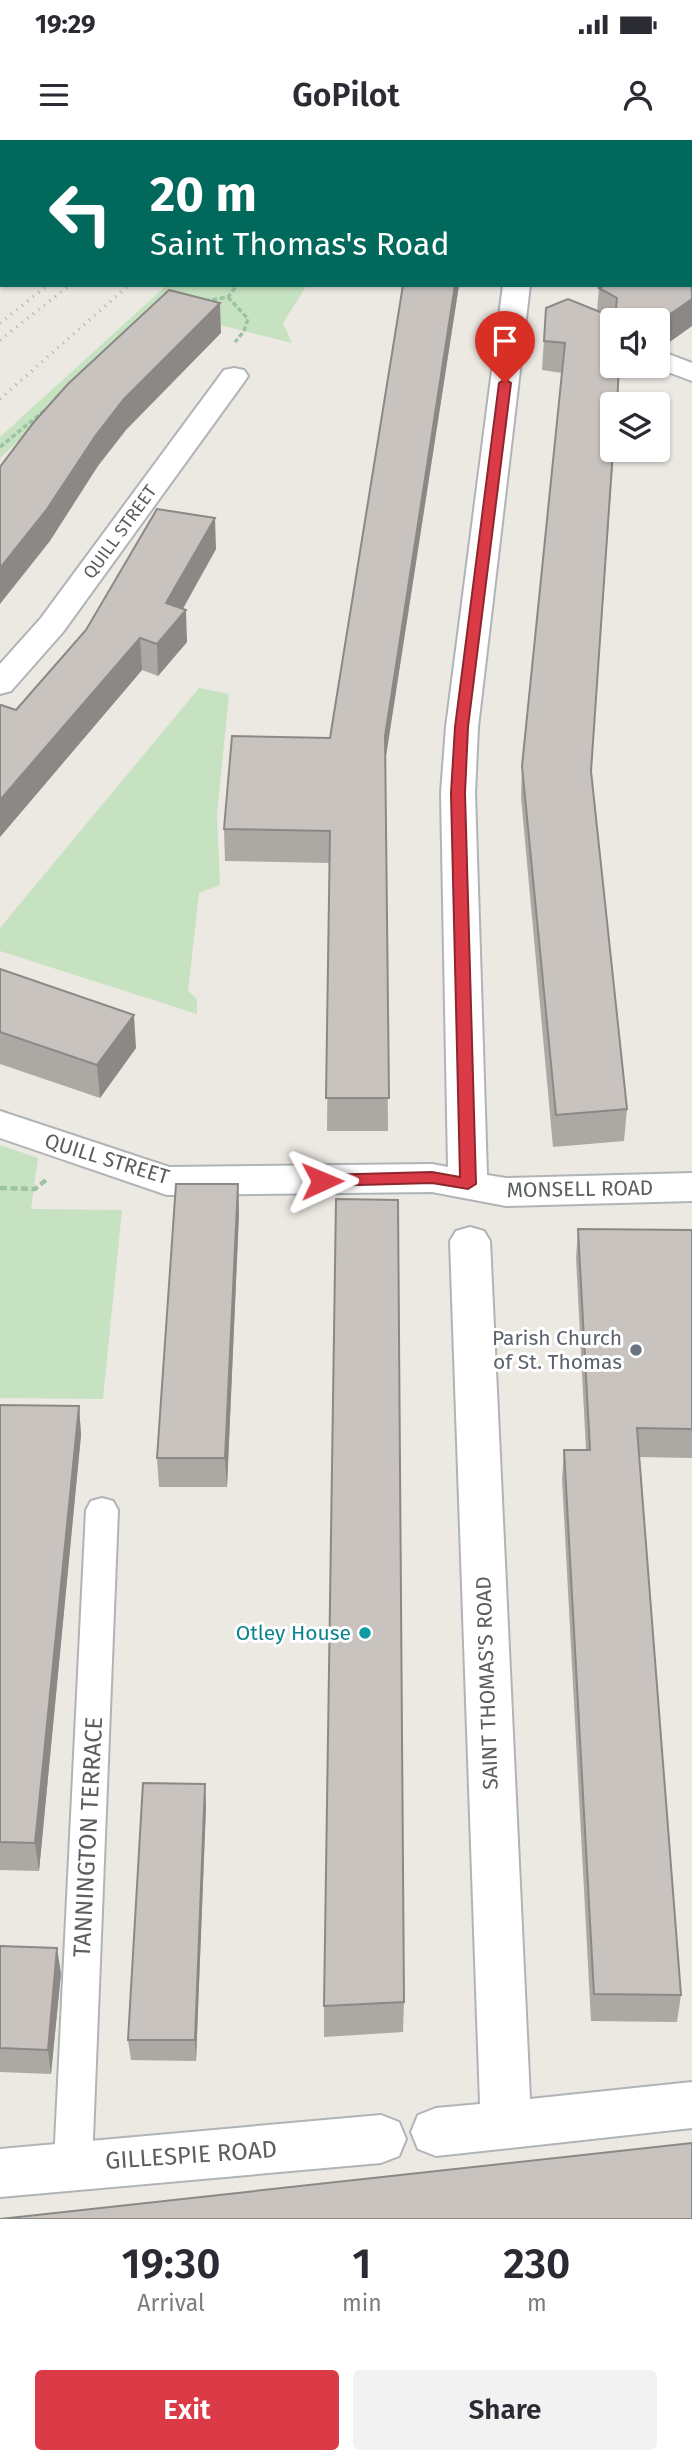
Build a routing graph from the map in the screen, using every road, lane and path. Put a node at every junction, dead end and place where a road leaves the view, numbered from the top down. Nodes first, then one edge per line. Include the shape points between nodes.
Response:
1 (236, 287) edge
2 (229, 297) junction
3 (523, 299) edge
4 (193, 302) edge
5 (241, 335) dead end
6 (670, 363) edge
7 (692, 373) edge
8 (234, 376) dead end
9 (51, 405) edge
10 (0, 447) edge
11 (0, 684) edge
12 (0, 1124) edge
13 (468, 1184) junction
14 (692, 1187) edge
15 (470, 1241) dead end
16 (102, 1510) dead end
17 (692, 2105) edge
18 (506, 2125) junction
19 (436, 2132) dead end
20 (381, 2139) dead end
21 (73, 2163) junction
22 (0, 2173) edge

1 - 2 path
2 - 4 path
2 - 5 path via 248,319
3 - 13 street via 462,727 458,793
6 - 7 street
8 - 11 street, QUILL STREET via 52,625
9 - 10 path
12 - 13 street, QUILL STREET via 167,1181 432,1178
13 - 14 street, MONSELL ROAD via 506,1192
15 - 18 street, SAINT THOMAS'S ROAD
16 - 21 lane, TANNINGTON TERRACE
17 - 18 street
18 - 19 street
20 - 21 street, GILLESPIE ROAD
21 - 22 street, GILLESPIE ROAD

